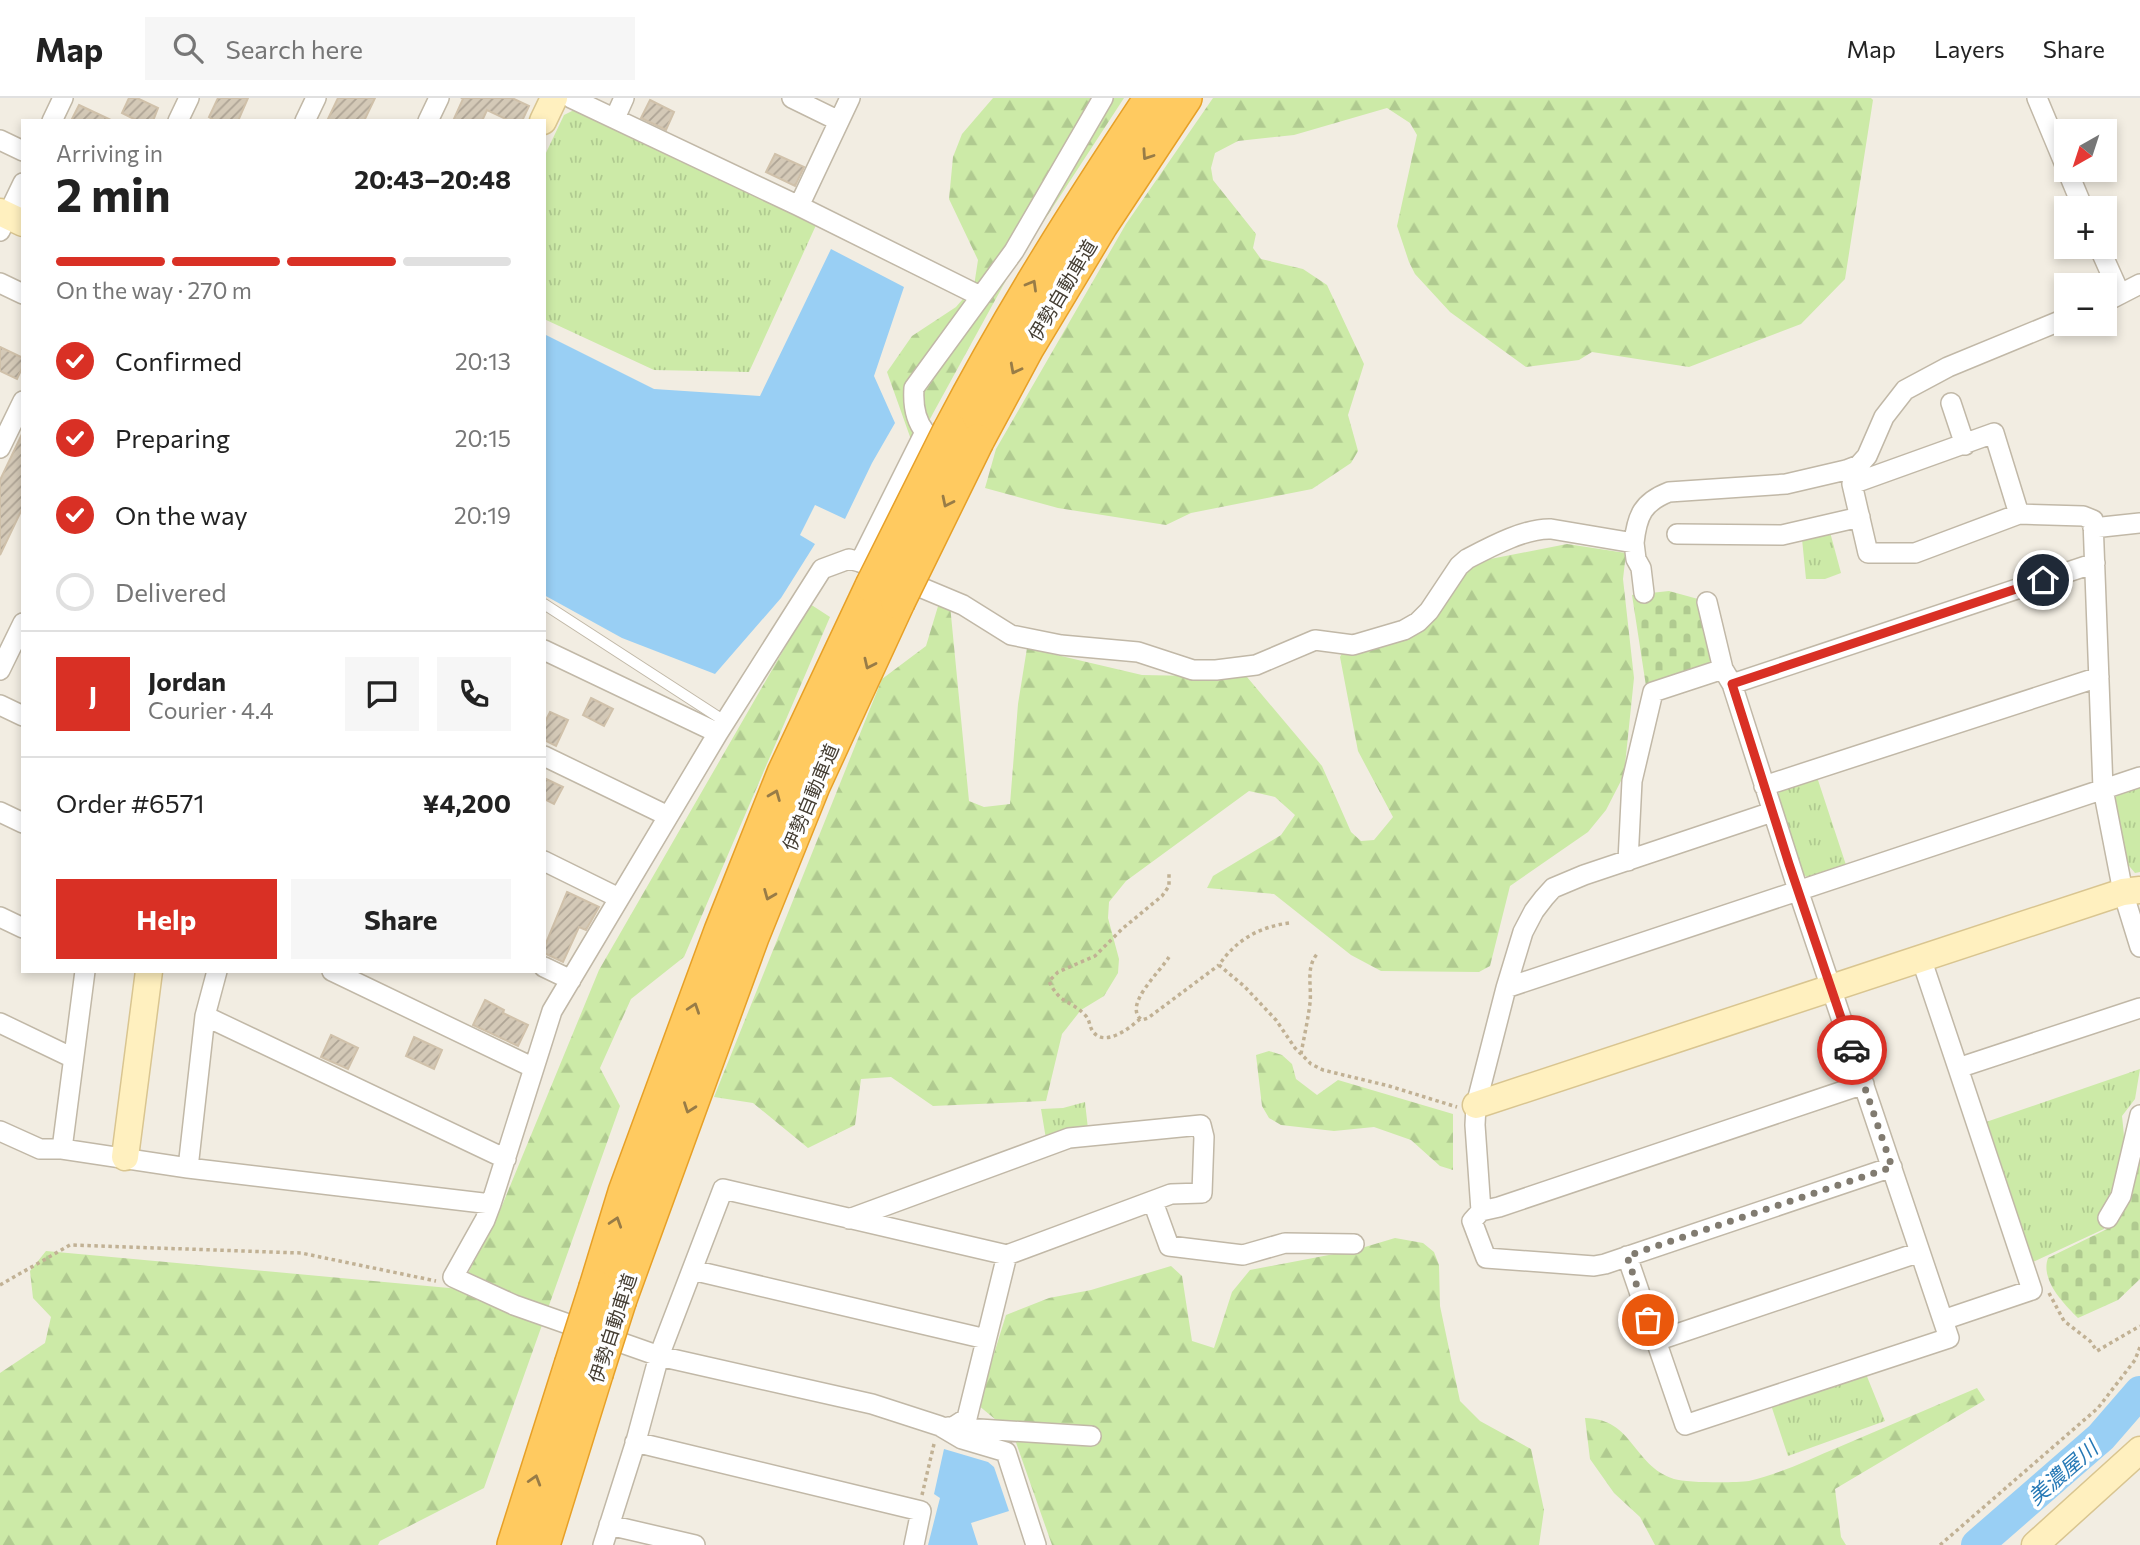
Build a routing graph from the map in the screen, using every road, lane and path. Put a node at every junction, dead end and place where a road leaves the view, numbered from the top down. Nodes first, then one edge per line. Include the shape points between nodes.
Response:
1 (63, 98) edge
2 (189, 98) edge
3 (316, 98) edge
4 (439, 98) edge
5 (554, 98) edge
6 (571, 98) edge
7 (624, 98) edge
8 (792, 98) edge
9 (850, 98) edge
10 (1103, 98) edge
11 (1151, 98) edge
12 (1185, 98) edge
13 (2036, 98) edge
14 (615, 118) junction
15 (53, 119) edge
16 (179, 119) edge
17 (306, 119) edge
18 (429, 119) edge
19 (544, 119) edge
20 (839, 121) junction
21 (0, 140) edge
22 (21, 150) edge
23 (21, 188) edge
24 (2078, 196) edge
25 (799, 206) junction
26 (7, 220) edge
27 (0, 283) edge
28 (2140, 284) edge
29 (21, 293) edge
30 (980, 296) junction
31 (2117, 296) edge
32 (2054, 323) edge
33 (1951, 402) dead end
34 (21, 405) edge
35 (964, 435) junction
36 (1965, 445) junction
37 (0, 448) edge
38 (2019, 514) junction
39 (1860, 517) junction
40 (2140, 523) edge
41 (2092, 528) junction
42 (1677, 534) dead end
43 (1634, 543) junction
44 (2095, 563) junction
45 (876, 583) junction
46 (1644, 593) dead end
47 (1707, 602) dead end
48 (546, 605) edge
49 (21, 627) edge
50 (546, 651) edge
51 (0, 670) edge
52 (1728, 676) junction
53 (2099, 677) junction
54 (0, 705) edge
55 (21, 715) edge
56 (723, 727) junction
57 (546, 758) edge
58 (2140, 777) edge
59 (1764, 786) junction
60 (2103, 789) junction
61 (0, 812) edge
62 (1772, 812) junction
63 (668, 816) junction
64 (21, 822) edge
65 (1628, 861) junction
66 (546, 863) edge
67 (1169, 872) dead end
68 (1798, 890) junction
69 (2131, 891) edge
70 (619, 898) junction
71 (0, 917) edge
72 (1289, 923) dead end
73 (21, 927) edge
74 (2140, 947) edge
75 (1318, 953) dead end
76 (1169, 957) dead end
77 (1921, 958) junction
78 (1219, 965) junction
79 (546, 969) edge
80 (85, 973) edge
81 (149, 973) edge
82 (216, 973) edge
83 (336, 973) edge
84 (571, 980) junction
85 (1831, 987) junction
86 (1506, 988) junction
87 (2140, 1008) edge
88 (205, 1016) junction
89 (1140, 1019) junction
90 (0, 1023) edge
91 (1301, 1054) junction
92 (73, 1058) junction
93 (534, 1068) junction
94 (1958, 1068) junction
95 (1864, 1084) junction
96 (1476, 1108) junction
97 (2140, 1115) edge
98 (2, 1136) edge
99 (62, 1149) junction
100 (125, 1157) junction
101 (506, 1160) junction
102 (1892, 1167) junction
103 (188, 1168) junction
104 (1153, 1202) junction
105 (491, 1204) junction
106 (1480, 1211) junction
107 (2108, 1218) dead end
108 (849, 1219) junction
109 (1354, 1244) dead end
110 (1920, 1252) junction
111 (1007, 1255) junction
112 (1627, 1256) junction
113 (692, 1270) junction
114 (453, 1278) junction
115 (0, 1284) edge
116 (2032, 1290) junction
117 (1943, 1320) junction
118 (2140, 1326) edge
119 (986, 1339) junction
120 (1656, 1341) junction
121 (2140, 1347) edge
122 (659, 1356) junction
123 (584, 1370) junction
124 (943, 1432) junction
125 (1091, 1436) dead end
126 (635, 1442) junction
127 (2140, 1451) edge
128 (918, 1510) junction
129 (609, 1524) junction
130 (514, 1545) edge
131 (543, 1545) edge
132 (603, 1545) edge
133 (695, 1545) edge
134 (914, 1545) edge
135 (1037, 1545) edge
136 (1940, 1545) edge
137 (2035, 1545) edge

1 - 15 street
2 - 16 street
3 - 17 street
4 - 18 street
5 - 19 street
6 - 14 street
7 - 14 street
8 - 20 street
9 - 20 street
10 - 30 street via 1033,220
35 -> 11 highway, 伊勢自動車道 via 977,379 1066,226
12 -> 35 highway, 伊勢自動車道 via 1027,348
13 - 24 street
14 - 25 street
20 - 25 street
21 - 22 street
23 - 26 street
25 - 30 street
27 - 29 street
28 - 31 street
30 - 45 street via 914,388 915,410 925,432
32 - 43 street via 1905,390 1884,417 1871,449 1859,464 1786,484 1669,492 1645,506
33 - 36 street
34 - 37 street
35 - 45 highway, 伊勢自動車道, bridge
36 - 38 street via 1994,433
36 - 39 street via 1852,484
38 - 39 street via 1900,554 1868,553
38 - 41 street via 2083,516 2093,520
39 - 42 street via 1782,534
40 - 41 street
41 - 44 street
43 - 45 street via 1551,529 1526,532 1467,559 1429,611 1404,630 1353,645 1315,640 1256,665 1216,670 1193,670 1138,652 1010,635 963,605
43 - 46 street
44 - 52 street
44 - 53 street
45 - 56 street via 849,559 822,569
45 - 123 highway, 伊勢自動車道, bridge via 784,773 721,931 625,1192 608,1293
47 - 52 street
48 - 56 lane
49 - 51 street
50 - 56 street
52 - 59 street
52 - 65 street via 1653,692 1632,781
53 - 59 street
53 - 60 street
54 - 55 street
56 - 63 street
57 - 63 street
58 - 60 street
59 - 62 street
60 - 68 street
60 - 69 street
61 - 64 street
62 - 65 street
62 - 68 street
63 - 70 street
65 - 86 street via 1553,888 1523,932
66 - 70 street
67 - 89 path via 1169,886 1162,896 1095,956 1058,972 1049,981 1062,1001 1086,1016 1098,1036 1119,1035
68 - 85 street
68 - 86 street
69 - 74 street
69 - 77 street
70 - 84 street
71 - 73 street
72 - 78 path via 1241,940
75 - 91 path via 1309,978 1311,999
76 - 89 path via 1140,995 1135,1010
77 - 85 street
77 - 94 street
78 - 89 path via 1149,1018
78 - 91 path via 1260,1003
79 - 84 street
80 - 92 street
81 - 100 street
82 - 88 street
83 - 93 street
84 - 93 street via 552,1012
85 - 95 street
85 - 96 street
86 - 96 street
87 - 94 street
88 - 101 street
88 - 103 street
90 - 92 street
91 - 96 path via 1323,1070 1443,1105
92 - 99 street
93 - 101 street
94 - 116 street
95 - 102 street
95 - 106 street
96 - 106 street
97 - 107 street via 2121,1196
98 - 99 street via 40,1149
99 - 100 street
100 - 103 street
101 - 105 street
102 - 110 street
102 - 112 street
103 - 105 street
104 - 108 street via 1171,1194 1202,1194 1201,1125 1069,1138
104 - 109 street via 1169,1246 1243,1255 1285,1243
104 - 111 street
105 - 114 street
106 - 112 street via 1472,1221 1486,1258 1594,1266
108 - 111 street
108 - 113 street via 723,1189
110 - 117 street
110 - 120 street
111 - 119 street
112 - 120 street
113 - 119 street
113 - 122 street
114 - 115 path via 433,1282 301,1253 70,1245
114 - 122 street via 514,1305
116 - 117 street
116 - 118 path via 2049,1292 2064,1321 2097,1351
117 - 120 street via 1949,1338 1685,1425
119 - 124 street via 967,1418
121 - 136 path via 2098,1408
122 - 124 street via 872,1404
122 - 126 street
130 -> 123 highway, 伊勢自動車道
123 - 131 highway, 伊勢自動車道
124 - 125 street
124 - 128 path
124 - 135 street via 1006,1452
126 - 128 street
126 - 129 street
127 - 137 street
128 - 134 street
129 - 132 street
129 - 133 street

